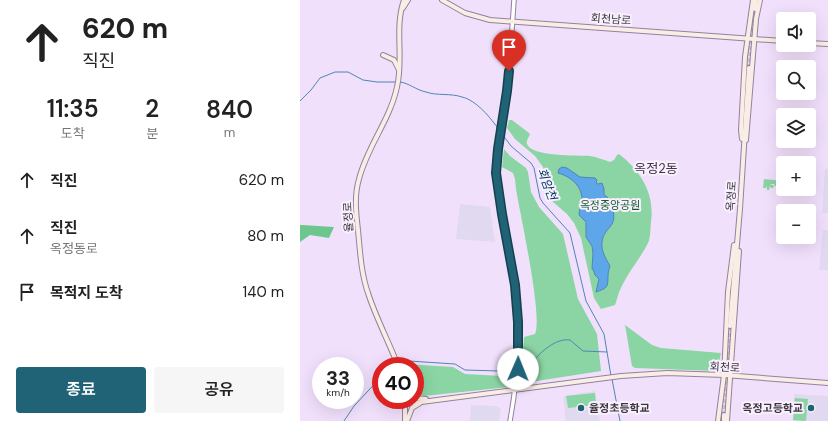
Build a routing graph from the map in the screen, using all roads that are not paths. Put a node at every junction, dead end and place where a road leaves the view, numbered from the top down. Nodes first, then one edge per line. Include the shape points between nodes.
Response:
1 (408, 0) edge
2 (442, 0) edge
3 (514, 0) edge
4 (753, 0) edge
5 (756, 0) edge
6 (760, 0) edge
7 (403, 1) edge
8 (754, 9) tunnel mouth
9 (401, 11) junction
10 (750, 14) junction
11 (757, 15) junction
12 (512, 21) junction
13 (747, 38) junction
14 (755, 38) junction
15 (776, 40) edge
16 (816, 43) edge
17 (828, 44) edge
18 (383, 56) dead end
19 (753, 63) junction
20 (745, 64) junction
21 (749, 68) tunnel mouth
22 (399, 71) junction
23 (743, 148) junction
24 (737, 235) junction
25 (730, 326) tunnel mouth
26 (726, 336) junction
27 (733, 336) junction
28 (395, 357) edge
29 (724, 375) junction
30 (730, 376) junction
31 (828, 383) edge
32 (516, 390) junction
33 (424, 399) edge
34 (425, 400) joint
35 (430, 400) junction
36 (719, 407) junction
37 (728, 407) junction
38 (406, 409) edge
39 (724, 415) tunnel mouth
40 (406, 421) edge
41 (510, 421) edge
42 (718, 421) edge
43 (724, 421) edge
44 (727, 421) edge

1 - 9 main road
2 - 12 main road, 회천남로 via 477,17
3 - 12 street
4 - 10 main road
5 - 8 main road
6 - 11 main road
7 - 9 main road, 율정로
9 - 22 main road, 율정로 via 398,34
10 - 11 main road via 752,17
10 - 13 main road
11 - 14 main road
12 - 13 main road, 회천남로
12 - 32 street via 507,91 498,149 497,185 514,273 518,309
13 - 14 main road, 회천남로
13 - 20 main road
14 - 15 main road, 회천남로
14 - 19 main road
16 - 17 main road
18 - 22 main road via 394,60
19 - 20 main road via 749,60
19 - 23 main road via 747,136
20 - 23 main road via 741,135
21 - 23 main road, 옥정로
22 - 28 main road, 율정로 via 398,86 362,170 356,202 366,288
23 - 24 main road, 옥정로
24 - 25 main road, 옥정로
24 - 26 main road via 728,292
24 - 27 main road
26 - 27 main road via 730,339
26 - 29 main road
27 - 30 main road
29 - 30 main road, 회천로
29 - 32 main road, 회천로 via 667,373 621,376
29 - 36 main road
30 - 31 main road, 회천로
30 - 37 main road
32 - 35 main road
32 - 41 street
33 - 35 main road
34 - 35 main road
34 - 40 main road via 412,408
36 - 37 main road via 725,403
36 - 42 main road
37 - 44 main road
38 - 40 main road
39 - 43 main road

